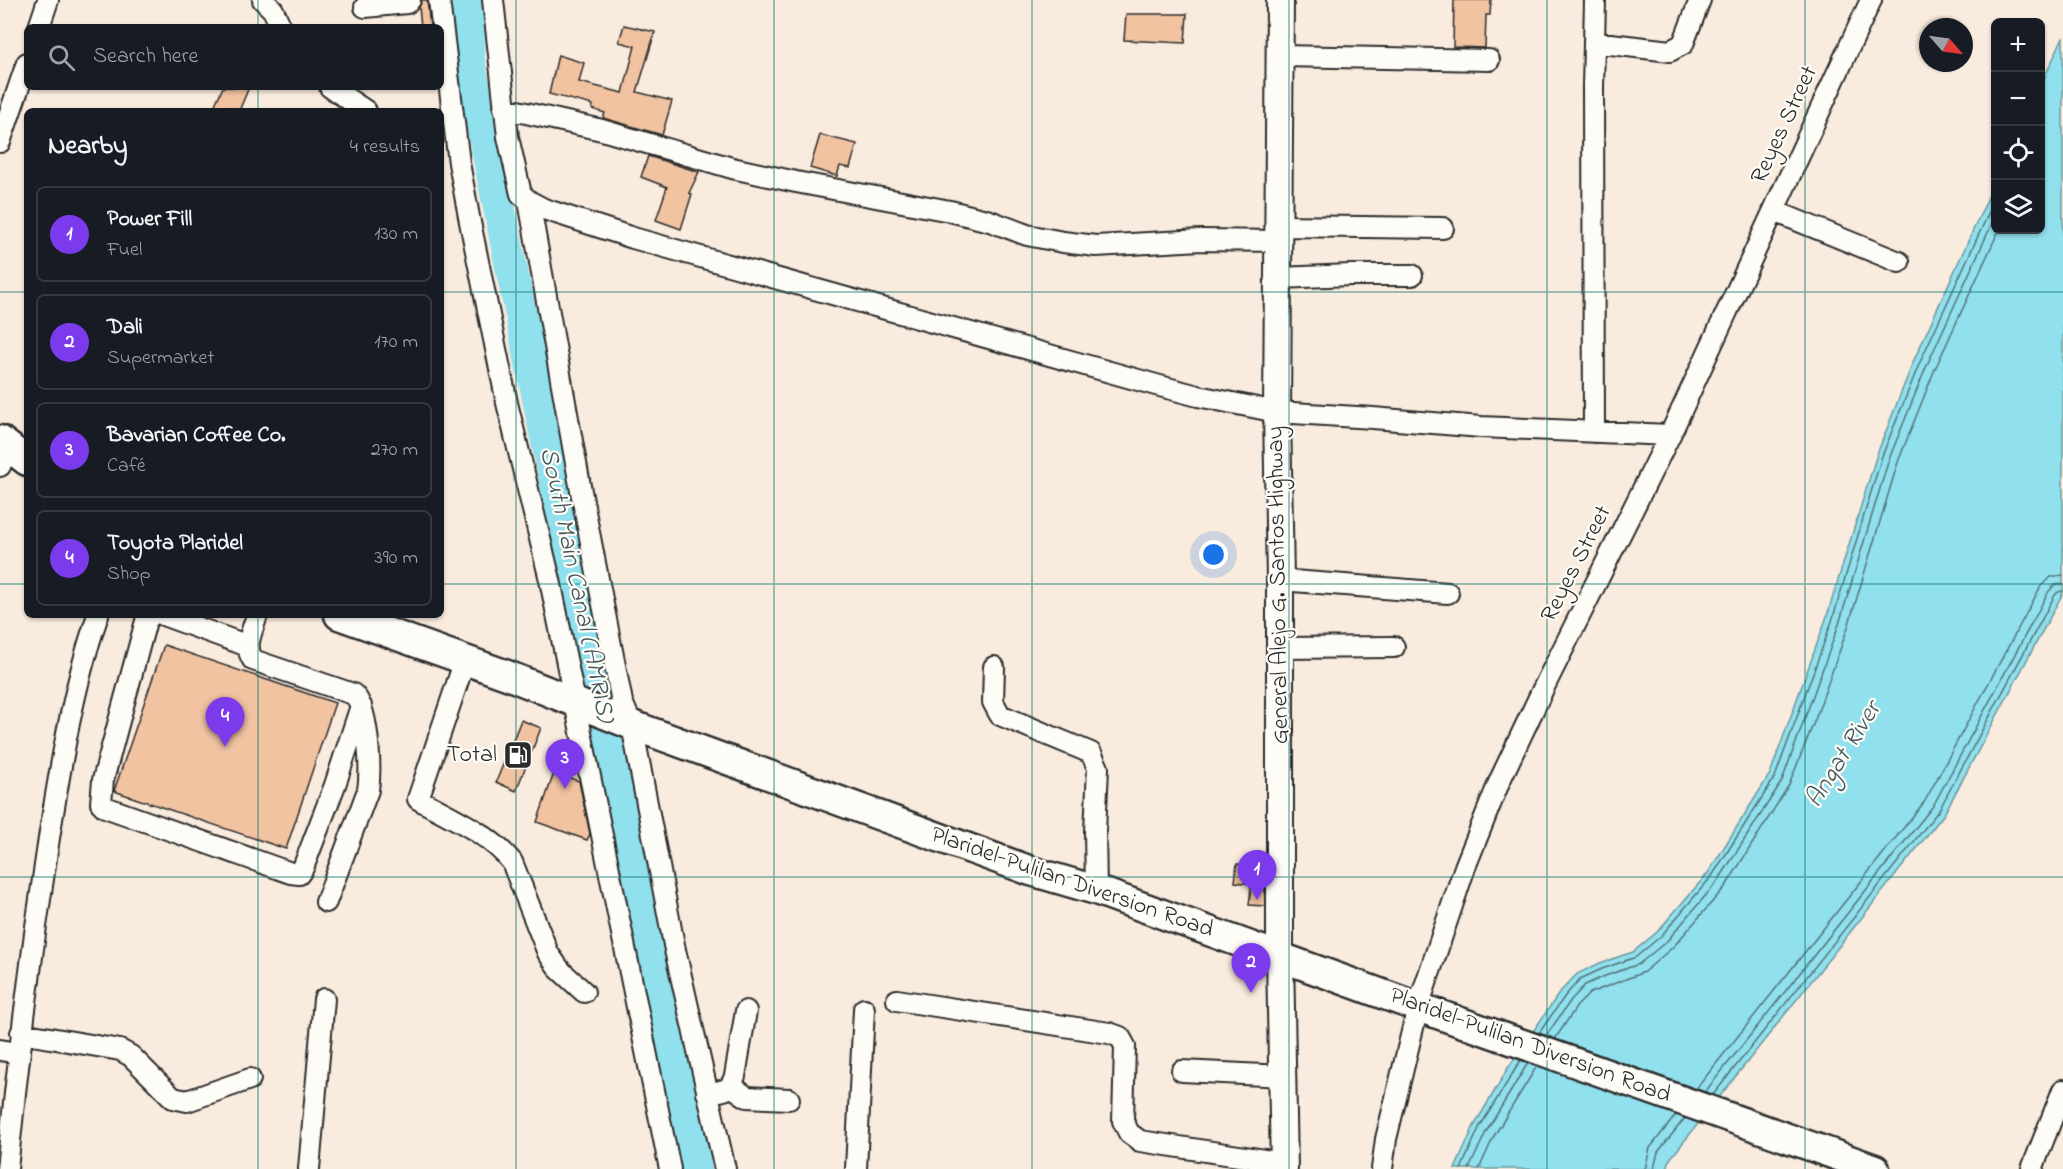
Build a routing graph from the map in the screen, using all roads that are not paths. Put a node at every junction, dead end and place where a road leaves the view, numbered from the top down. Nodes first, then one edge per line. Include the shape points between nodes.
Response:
1 (48, 0) edge
2 (263, 0) edge
3 (410, 0) edge
4 (439, 0) edge
5 (493, 0) edge
6 (1280, 0) edge
7 (1595, 0) edge
8 (1700, 0) edge
9 (1871, 0) edge
10 (365, 7) dead end
11 (40, 24) edge
12 (280, 24) edge
13 (442, 24) edge
14 (444, 41) edge
15 (1594, 42) junction
16 (1281, 56) junction
17 (1489, 60) dead end
18 (24, 72) edge
19 (334, 90) edge
20 (362, 108) edge
21 (504, 108) junction
22 (0, 142) edge
23 (444, 155) edge
24 (459, 163) junction
25 (529, 201) junction
26 (1774, 211) junction
27 (1443, 228) dead end
28 (1279, 234) junction
29 (1899, 262) dead end
30 (1412, 275) dead end
31 (1279, 278) junction
32 (1277, 412) junction
33 (1593, 432) junction
34 (1670, 435) junction
35 (1280, 579) junction
36 (1448, 593) dead end
37 (97, 618) edge
38 (148, 618) edge
39 (171, 618) edge
40 (256, 618) edge
41 (347, 618) edge
42 (248, 646) junction
43 (1394, 647) dead end
44 (1280, 648) junction
45 (465, 660) junction
46 (994, 667) dead end
47 (580, 705) junction
48 (361, 706) junction
49 (629, 724) junction
50 (1096, 890) junction
51 (326, 902) dead end
52 (1280, 955) junction
53 (584, 992) dead end
54 (324, 999) dead end
55 (897, 1000) dead end
56 (1418, 1007) junction
57 (864, 1009) dead end
58 (746, 1011) dead end
59 (21, 1034) junction
60 (9, 1051) edge
61 (1182, 1071) dead end
62 (1282, 1076) junction
63 (250, 1079) dead end
64 (731, 1086) junction
65 (2063, 1090) edge
66 (707, 1092) junction
67 (789, 1099) dead end
68 (2058, 1119) edge
69 (1284, 1166) edge
70 (7, 1169) edge
71 (309, 1169) edge
72 (670, 1169) edge
73 (724, 1169) edge
74 (856, 1169) edge
75 (1382, 1169) edge
76 (1875, 1169) edge
77 (2032, 1169) edge

1 - 11 street
2 - 12 street
3 - 10 street
4 - 13 street
5 - 21 street
6 - 16 main road, General Alejo G. Santos Highway
7 - 15 street
8 - 15 street via 1683,44 1670,51
9 - 26 street, Reyes Street
14 - 24 street
15 - 33 street
16 - 17 street
16 - 28 main road, General Alejo G. Santos Highway
18 - 22 street
19 - 20 street
21 - 25 street via 521,194
21 - 28 street via 602,130 732,168 950,211 1063,242 1095,246
23 - 24 street
24 - 47 street via 507,403
25 - 32 street via 633,238 823,292 1188,394
25 - 49 street via 581,491
26 - 29 street
26 - 34 street, Reyes Street
27 - 28 street
28 - 31 main road, General Alejo G. Santos Highway
30 - 31 street
31 - 32 main road, General Alejo G. Santos Highway
32 - 33 street
32 - 35 main road, General Alejo G. Santos Highway
33 - 34 street
34 - 56 street, Reyes Street via 1500,780 1464,867
35 - 36 street
35 - 44 main road, General Alejo G. Santos Highway
37 - 59 street via 60,771
38 - 48 street via 103,780 101,803 105,807 299,874
39 - 42 street
40 - 42 street
41 - 45 highway, Plaridel-Pulilan Diversion Road
42 - 48 street via 254,660 353,694
43 - 44 street
44 - 52 main road, General Alejo G. Santos Highway
45 - 47 highway, Plaridel-Pulilan Diversion Road
45 - 53 street via 418,799 505,853 548,953
46 - 50 street via 993,702 1000,715 1090,753 1098,768
47 - 49 highway, Plaridel-Pulilan Diversion Road
47 - 72 street
48 - 51 street via 367,738 368,790
49 - 50 highway, Plaridel-Pulilan Diversion Road via 1031,871
49 - 66 street
50 - 52 highway, Plaridel-Pulilan Diversion Road
52 - 56 highway, Plaridel-Pulilan Diversion Road
52 - 62 main road, General Alejo G. Santos Highway
54 - 71 street
55 - 69 street via 1109,1032 1120,1037 1125,1046 1123,1121 1129,1133 1140,1141
56 - 75 street, Reyes Street
56 - 76 highway, Plaridel-Pulilan Diversion Road
57 - 74 street
58 - 64 street
59 - 60 street
59 - 63 street via 120,1050 173,1098 187,1101
60 - 70 street
61 - 62 street
62 - 69 main road, General Alejo G. Santos Highway
64 - 66 street
64 - 67 street via 747,1097
65 - 68 street
66 - 73 street
68 - 77 street

